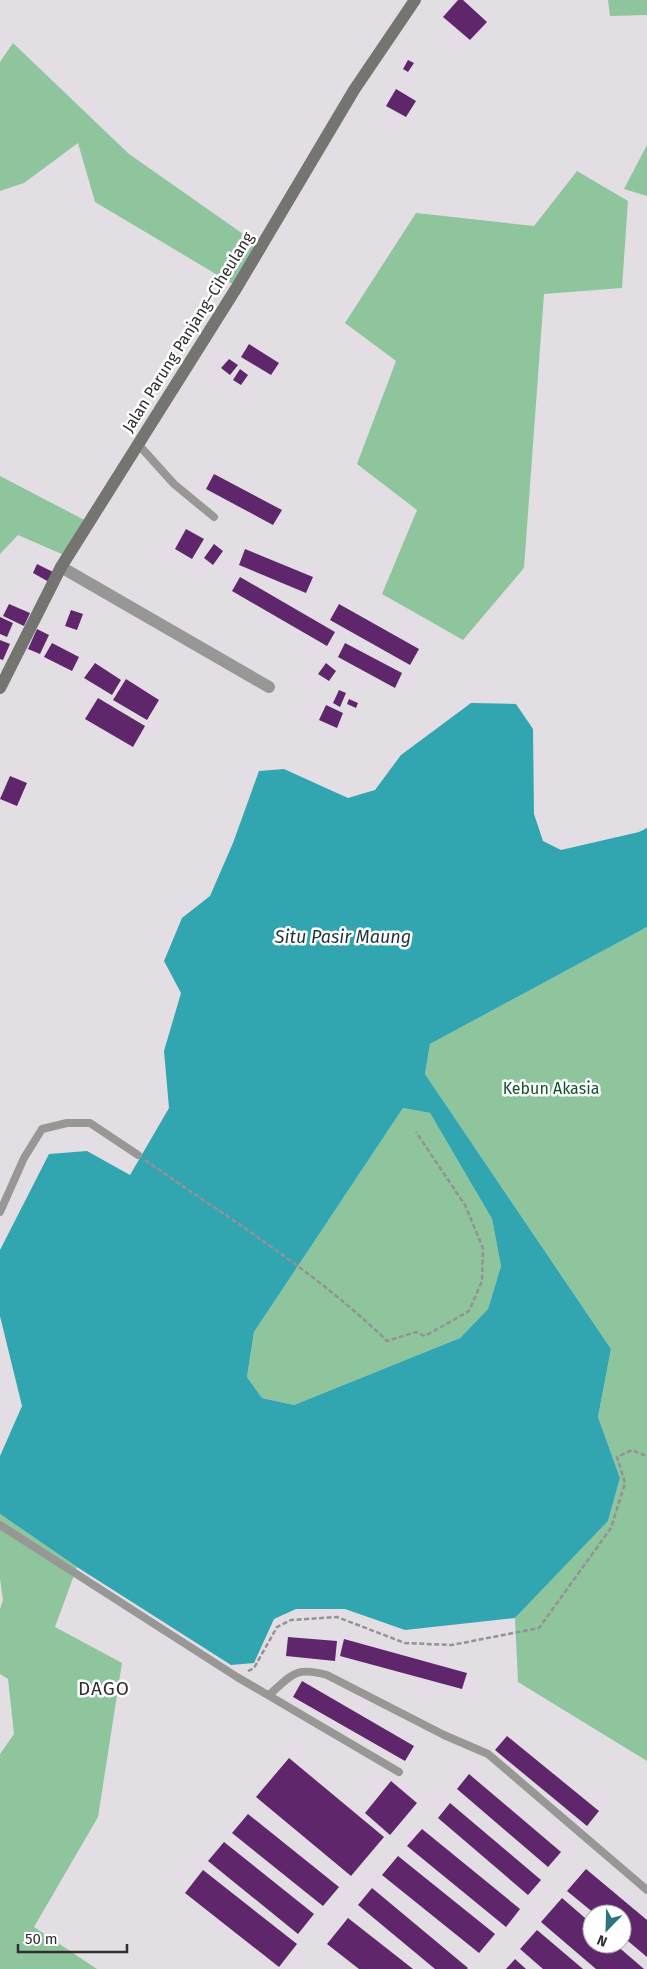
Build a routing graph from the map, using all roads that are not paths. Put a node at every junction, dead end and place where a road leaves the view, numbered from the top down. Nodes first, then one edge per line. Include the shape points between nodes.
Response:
1 (415, 0) edge
2 (138, 443) junction
3 (214, 517) dead end
4 (61, 567) junction
5 (269, 687) dead end
6 (0, 688) edge
7 (138, 1155) road end
8 (0, 1212) edge
9 (0, 1525) edge
10 (269, 1695) junction
11 (399, 1772) dead end
12 (647, 1890) edge

1 - 2 street, Jalan Parung Panjang–Ciheulang via 354,90 237,286
2 - 3 lane via 174,484
2 - 4 street, Jalan Parung Panjang–Ciheulang
4 - 5 street
4 - 6 street, Jalan Parung Panjang–Ciheulang
7 - 8 lane via 90,1123 67,1123 42,1129 24,1158
9 - 10 lane
10 - 11 lane
10 - 12 lane via 295,1673 312,1671 327,1675 488,1754

